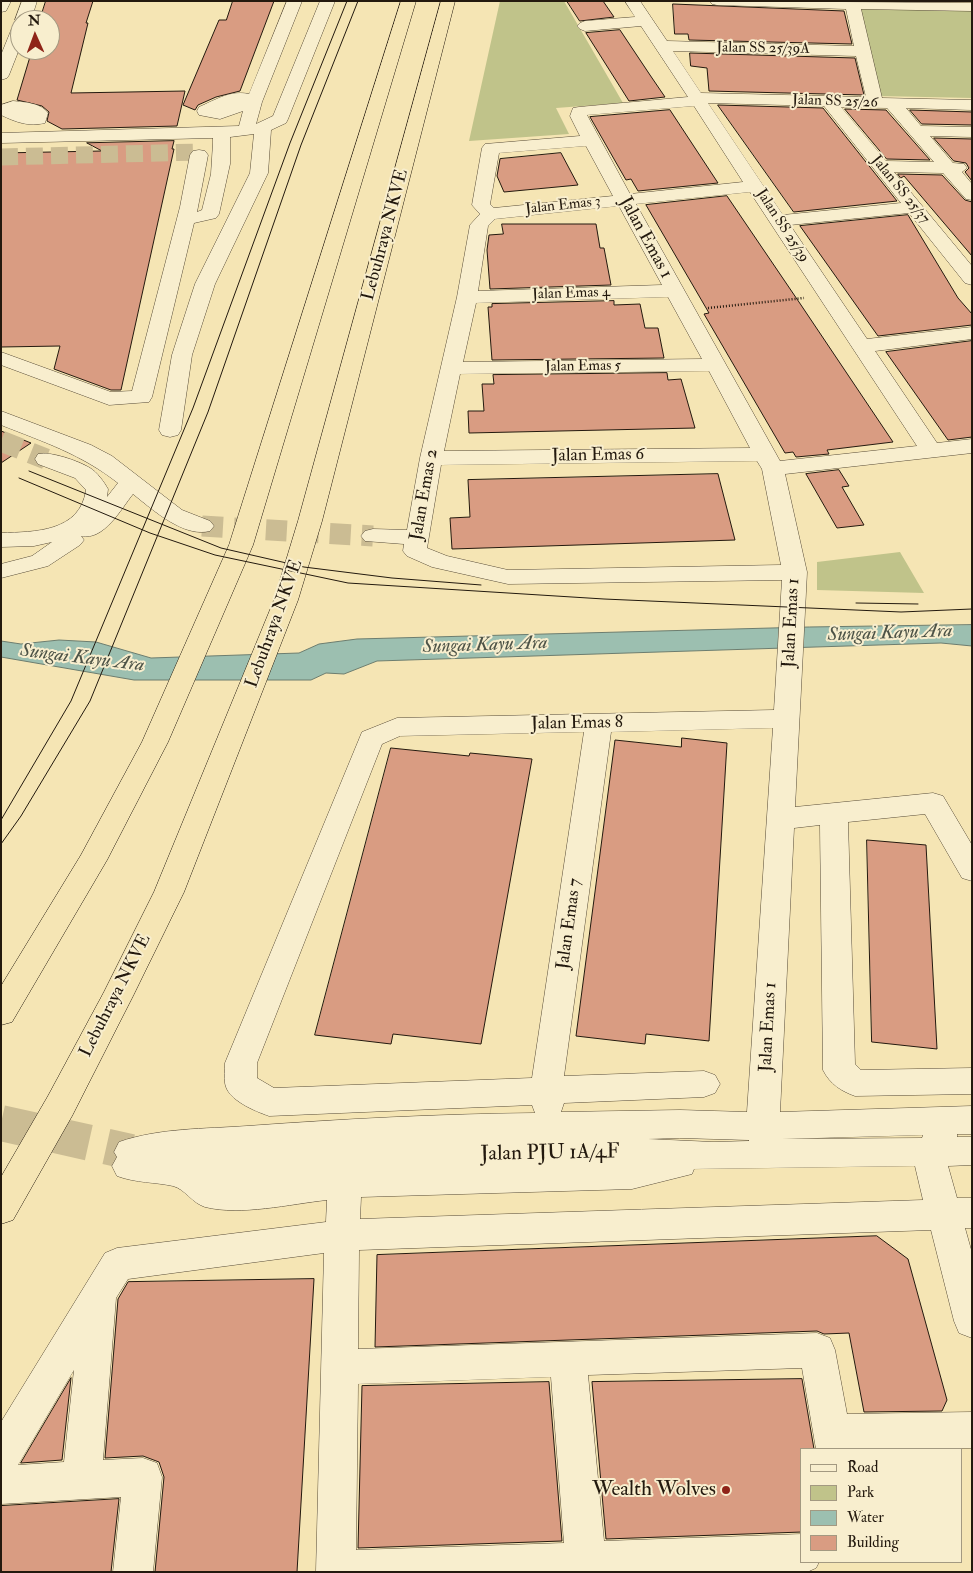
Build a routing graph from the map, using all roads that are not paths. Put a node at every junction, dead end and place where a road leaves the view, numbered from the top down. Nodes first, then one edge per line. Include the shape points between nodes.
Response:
1 (4, 1) edge
2 (296, 1) edge
3 (328, 1) edge
4 (409, 1) edge
5 (448, 1) edge
6 (632, 1) edge
7 (717, 1) edge
8 (791, 2) edge
9 (853, 5) junction
10 (972, 7) edge
11 (1, 8) edge
12 (646, 21) junction
13 (585, 26) dead end
14 (663, 46) junction
15 (864, 51) junction
16 (10, 53) edge
17 (1, 75) edge
18 (699, 100) junction
19 (828, 101) junction
20 (884, 103) junction
21 (972, 105) edge
22 (579, 112) joint
23 (257, 127) junction
24 (25, 129) junction
25 (1, 131) edge
26 (916, 131) junction
27 (972, 132) edge
28 (1, 138) edge
29 (222, 139) junction
30 (591, 140) junction
31 (199, 155) dead end
32 (881, 166) junction
33 (947, 168) junction
34 (972, 168) edge
35 (756, 186) junction
36 (972, 195) edge
37 (624, 200) junction
38 (914, 207) junction
39 (490, 214) junction
40 (185, 220) junction
41 (778, 221) junction
42 (972, 279) edge
43 (674, 291) junction
44 (467, 297) junction
45 (972, 333) edge
46 (862, 346) junction
47 (1, 358) edge
48 (715, 365) junction
49 (451, 368) junction
50 (1, 417) edge
51 (170, 430) dead end
52 (972, 446) edge
53 (931, 451) junction
54 (431, 458) junction
55 (46, 459) tunnel mouth
56 (769, 462) junction
57 (131, 482) junction
58 (202, 526) tunnel mouth
59 (373, 536) tunnel mouth
60 (416, 537) junction
61 (1, 540) edge
62 (72, 540) junction
63 (1, 557) edge
64 (1, 571) edge
65 (795, 572) junction
66 (787, 720) junction
67 (599, 723) junction
68 (834, 814) junction
69 (781, 819) junction
70 (972, 870) edge
71 (1, 1013) edge
72 (972, 1081) edge
73 (704, 1084) dead end
74 (546, 1090) junction
75 (964, 1121) edge
76 (551, 1140) junction
77 (766, 1141) junction
78 (972, 1150) edge
79 (932, 1151) junction
80 (713, 1156) junction
81 (184, 1173) junction
82 (345, 1182) junction
83 (3, 1208) edge
84 (958, 1214) edge
85 (342, 1235) junction
86 (100, 1291) junction
87 (972, 1321) edge
88 (568, 1359) junction
89 (339, 1367) junction
90 (972, 1430) edge
91 (833, 1441) edge
92 (1, 1458) edge
93 (82, 1480) junction
94 (1, 1485) edge
95 (800, 1554) edge
96 (586, 1562) junction
97 (336, 1571) edge
98 (133, 1572) edge

1 - 11 street
2 - 23 street via 254,101
3 - 23 street via 280,119
4 - 71 highway via 241,545 155,742 93,860
5 - 83 highway, Lebuhraya NKVE via 310,521 286,600 169,892 118,996
6 - 12 street, Jalan SS 25/39
7 - 8 street
8 - 9 street
9 - 10 street
9 - 15 street
12 - 13 street
12 - 14 street, Jalan SS 25/39
14 - 15 street, Jalan SS 25/39A
14 - 18 street, Jalan SS 25/39
15 - 20 street
16 - 17 street
18 - 19 street, Jalan SS 25/26
18 - 22 street, Jalan SS 25/26
18 - 35 street, Jalan SS 25/39
19 - 20 street, Jalan SS 25/26
19 - 32 street, Jalan SS 25/37
20 - 21 street, Jalan SS 25/26
20 - 26 street
22 - 30 street, Jalan Emas 1
23 - 24 street
23 - 29 street
23 - 51 street via 259,173 205,284 182,355
24 - 25 street
24 - 28 street
24 - 29 street via 26,148 33,150
26 - 27 street
26 - 33 street
29 - 40 street via 220,177 210,214
30 - 37 street, Jalan Emas 1
30 - 39 street via 491,148 481,205
31 - 40 street
32 - 33 street
32 - 38 street, Jalan SS 25/37
33 - 34 street
33 - 36 street
35 - 37 street, Jalan Emas 3
35 - 41 street, Jalan SS 25/39
37 - 39 street, Jalan Emas 3
37 - 43 street, Jalan Emas 1
38 - 41 street
38 - 42 street, Jalan SS 25/37
39 - 44 street, Jalan Emas 2 via 479,225
40 - 47 street via 141,397 109,399
41 - 46 street, Jalan SS 25/39
43 - 44 street, Jalan Emas 4
43 - 48 street, Jalan Emas 1
44 - 49 street, Jalan Emas 2
45 - 46 street
46 - 53 street, Jalan SS 25/39
48 - 49 street, Jalan Emas 5
48 - 56 street, Jalan Emas 1
49 - 54 street, Jalan Emas 2
50 - 57 street via 83,450
52 - 53 street, Jalan Emas 6
53 - 56 street, Jalan Emas 6
54 - 56 street, Jalan Emas 6
54 - 60 street, Jalan Emas 2
55 - 61 street via 83,474 97,489 95,505 75,526 59,534
56 - 65 street, Jalan Emas 1
57 - 58 street via 174,515
57 - 62 street via 102,519
59 - 60 street
60 - 65 street, Jalan Emas 2 via 415,551 440,562 508,577
62 - 63 street via 38,554
62 - 64 street via 40,562
65 - 66 street, Jalan Emas 1
66 - 67 street, Jalan Emas 8
66 - 69 street, Jalan Emas 1
67 - 74 street, Jalan Emas 7
67 - 74 street, Jalan Emas 8 via 398,727 371,738 241,1063 241,1085 269,1102
68 - 69 street
68 - 70 street via 933,803
68 - 72 street via 839,1070 855,1083
69 - 77 street, Jalan Emas 1
73 - 74 street
74 - 76 street, Jalan Emas 7
75 - 77 street, Jalan PJU 1A/4F
75 - 79 street via 940,1136
76 - 77 street, Jalan PJU 1A/4F via 680,1124
76 - 80 street, Jalan PJU 1A/4F via 630,1152
76 - 81 street, Jalan PJU 1A/4F via 456,1155
76 - 81 street, Jalan PJU 1A/4F via 451,1128 160,1147 130,1159
77 - 79 street, Jalan PJU 1A/4F
77 - 80 street, Jalan PJU 1A/4F
78 - 79 street, Jalan PJU 1A/4F
79 - 84 street via 931,1165
80 - 82 street via 632,1174
81 - 82 street via 206,1192 241,1195
82 - 85 street
84 - 85 street
84 - 87 street
85 - 86 street via 117,1264
85 - 89 street
86 - 92 street
86 - 93 street
88 - 89 street
88 - 91 street via 816,1350
88 - 96 street
89 - 97 street
90 - 91 street
93 - 94 street
93 - 98 street via 143,1477
95 - 96 street
96 - 97 street

